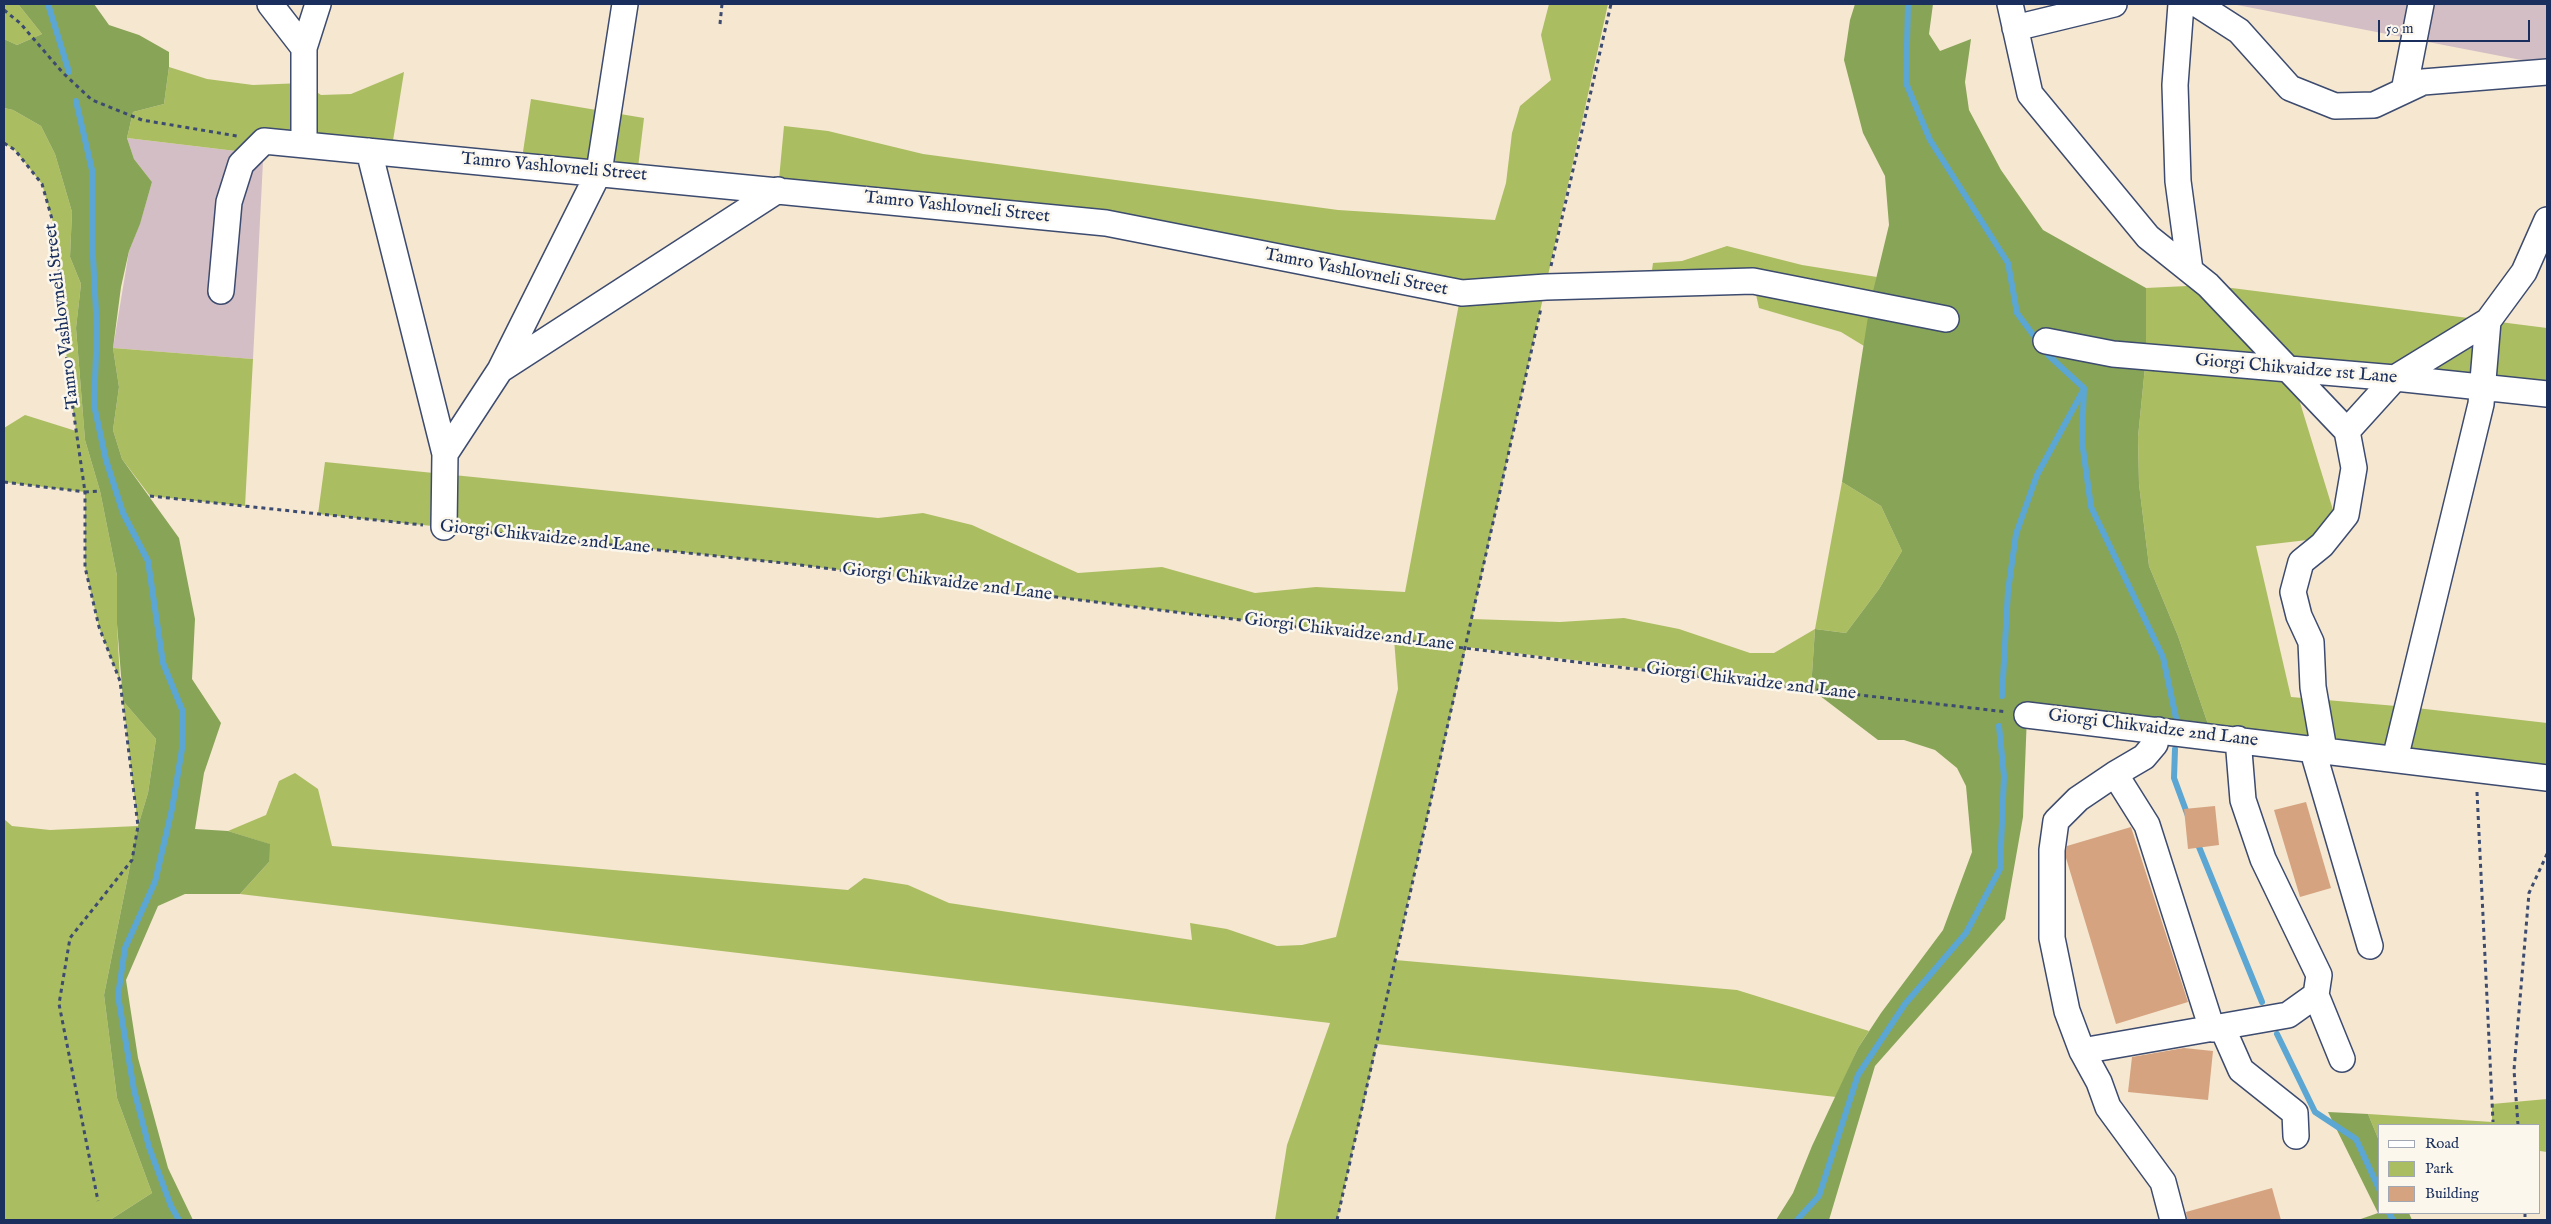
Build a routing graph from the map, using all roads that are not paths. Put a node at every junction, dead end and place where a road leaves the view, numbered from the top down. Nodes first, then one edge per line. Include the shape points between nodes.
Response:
1 (270, 4) edge
2 (318, 4) edge
3 (625, 4) edge
4 (2114, 4) edge
5 (2181, 4) edge
6 (2197, 4) edge
7 (2421, 4) edge
8 (2012, 16) edge
9 (304, 48) junction
10 (2547, 72) edge
11 (2404, 91) junction
12 (304, 145) junction
13 (369, 151) junction
14 (599, 172) junction
15 (778, 190) junction
16 (2547, 220) edge
17 (2190, 270) junction
18 (220, 291) dead end
19 (1946, 319) dead end
20 (2488, 321) junction
21 (2046, 341) dead end
22 (2290, 369) junction
23 (500, 370) junction
24 (2395, 378) junction
25 (2484, 387) junction
26 (2547, 394) edge
27 (2347, 431) junction
28 (445, 454) junction
29 (444, 527) road end
30 (2027, 714) road end
31 (2158, 730) junction
32 (2238, 739) junction
33 (2318, 749) junction
34 (2395, 759) junction
35 (2115, 774) junction
36 (2547, 778) edge
37 (2370, 946) dead end
38 (2316, 995) junction
39 (2217, 1028) junction
40 (2082, 1051) junction
41 (2342, 1059) dead end
42 (2296, 1136) dead end
43 (2173, 1220) edge

1 - 9 street
2 - 9 street
3 - 14 street
4 - 8 street
5 - 17 street via 2175,85 2178,181
6 - 11 street via 2239,31 2290,88 2335,106 2374,105
7 - 11 street
8 - 17 street via 2030,94 2148,237
9 - 12 street
10 - 11 street via 2423,82
12 - 13 street, Tamro Vashlovneli Street
12 - 18 street, Tamro Vashlovneli Street via 264,141 240,164 232,194
13 - 14 street, Tamro Vashlovneli Street
13 - 28 street
14 - 15 street, Tamro Vashlovneli Street
14 - 23 street
15 - 19 street, Tamro Vashlovneli Street via 1106,222 1462,293 1753,280
15 - 23 street
16 - 20 street via 2524,272
17 - 22 street
20 - 24 street
20 - 25 street
21 - 22 street, Giorgi Chikvaidze 1st Lane via 2113,354
22 - 24 street, Giorgi Chikvaidze 1st Lane
22 - 27 street
23 - 28 street
24 - 25 street, Giorgi Chikvaidze 1st Lane
24 - 27 street
25 - 26 street, Giorgi Chikvaidze 1st Lane
25 - 34 street
27 - 33 street via 2354,468 2346,515 2322,545 2301,562 2293,592 2311,642
28 - 29 street
30 - 31 street, Giorgi Chikvaidze 2nd Lane
31 - 32 street, Giorgi Chikvaidze 2nd Lane
31 - 35 street via 2156,744 2144,757
32 - 33 street, Giorgi Chikvaidze 2nd Lane
32 - 38 street via 2243,800 2263,859 2319,975
33 - 34 street, Giorgi Chikvaidze 2nd Lane
33 - 37 street
34 - 36 street, Giorgi Chikvaidze 2nd Lane
35 - 39 street via 2147,825
35 - 40 street via 2078,799 2056,822 2052,850 2052,938 2068,1011
38 - 39 street via 2288,1015
38 - 41 street
39 - 40 street
39 - 42 street via 2241,1070 2295,1113
40 - 43 street via 2108,1107 2163,1182

